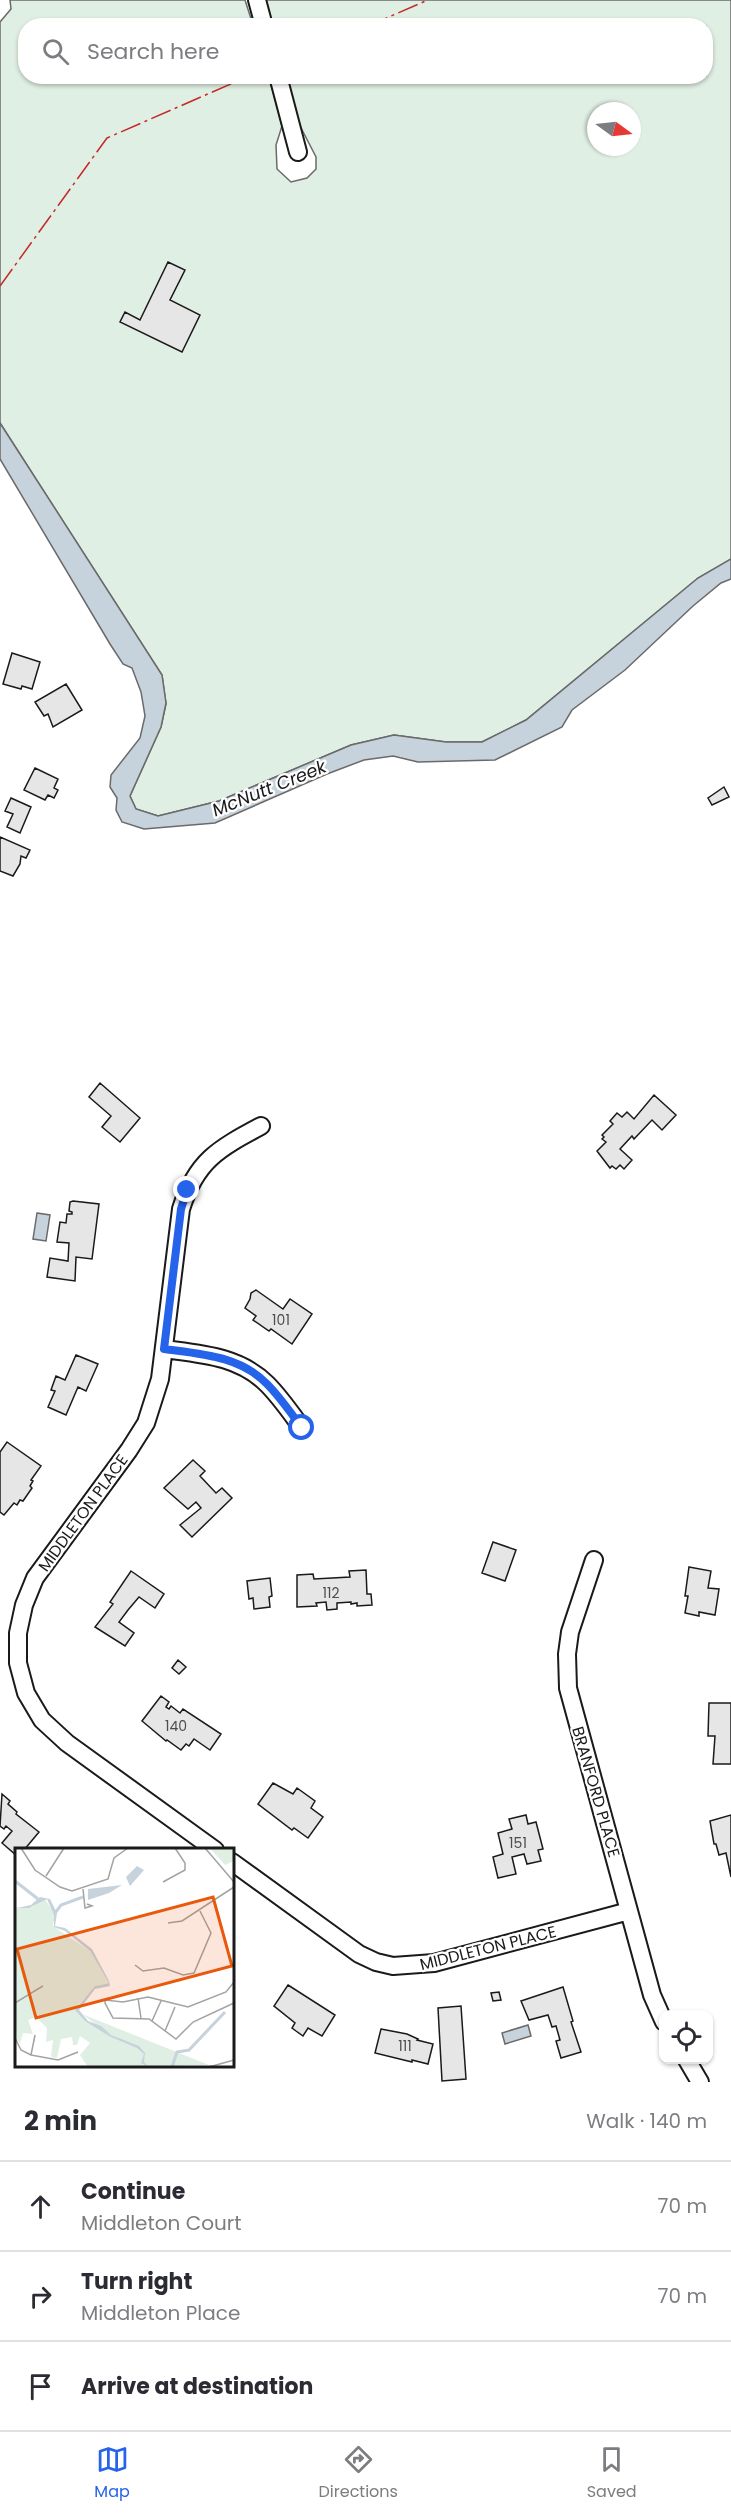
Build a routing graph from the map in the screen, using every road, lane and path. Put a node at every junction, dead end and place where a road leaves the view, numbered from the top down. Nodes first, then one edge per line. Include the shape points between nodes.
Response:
1 (257, 0) edge
2 (262, 18) edge
3 (280, 84) edge
4 (298, 152) dead end
5 (261, 1126) dead end
6 (164, 1349) junction
7 (302, 1428) dead end
8 (594, 1560) dead end
9 (212, 1848) edge
10 (234, 1863) edge
11 (629, 1911) junction
12 (659, 2012) edge
13 (689, 2064) edge
14 (700, 2082) edge

1 - 2 street
3 - 4 street
5 - 6 street, MIDDLETON PLACE via 221,1147 206,1160 187,1190 181,1209
6 - 7 street via 210,1355 246,1368 268,1385
6 - 9 street, MIDDLETON PLACE via 160,1380 146,1423 35,1578 18,1633 18,1663 26,1693 42,1720 67,1743
8 - 11 street, BRANFORD PLACE via 570,1632 568,1688
10 - 11 street, MIDDLETON PLACE via 359,1954 393,1966 434,1963
11 - 12 street, BRANFORD PLACE
13 - 14 street

